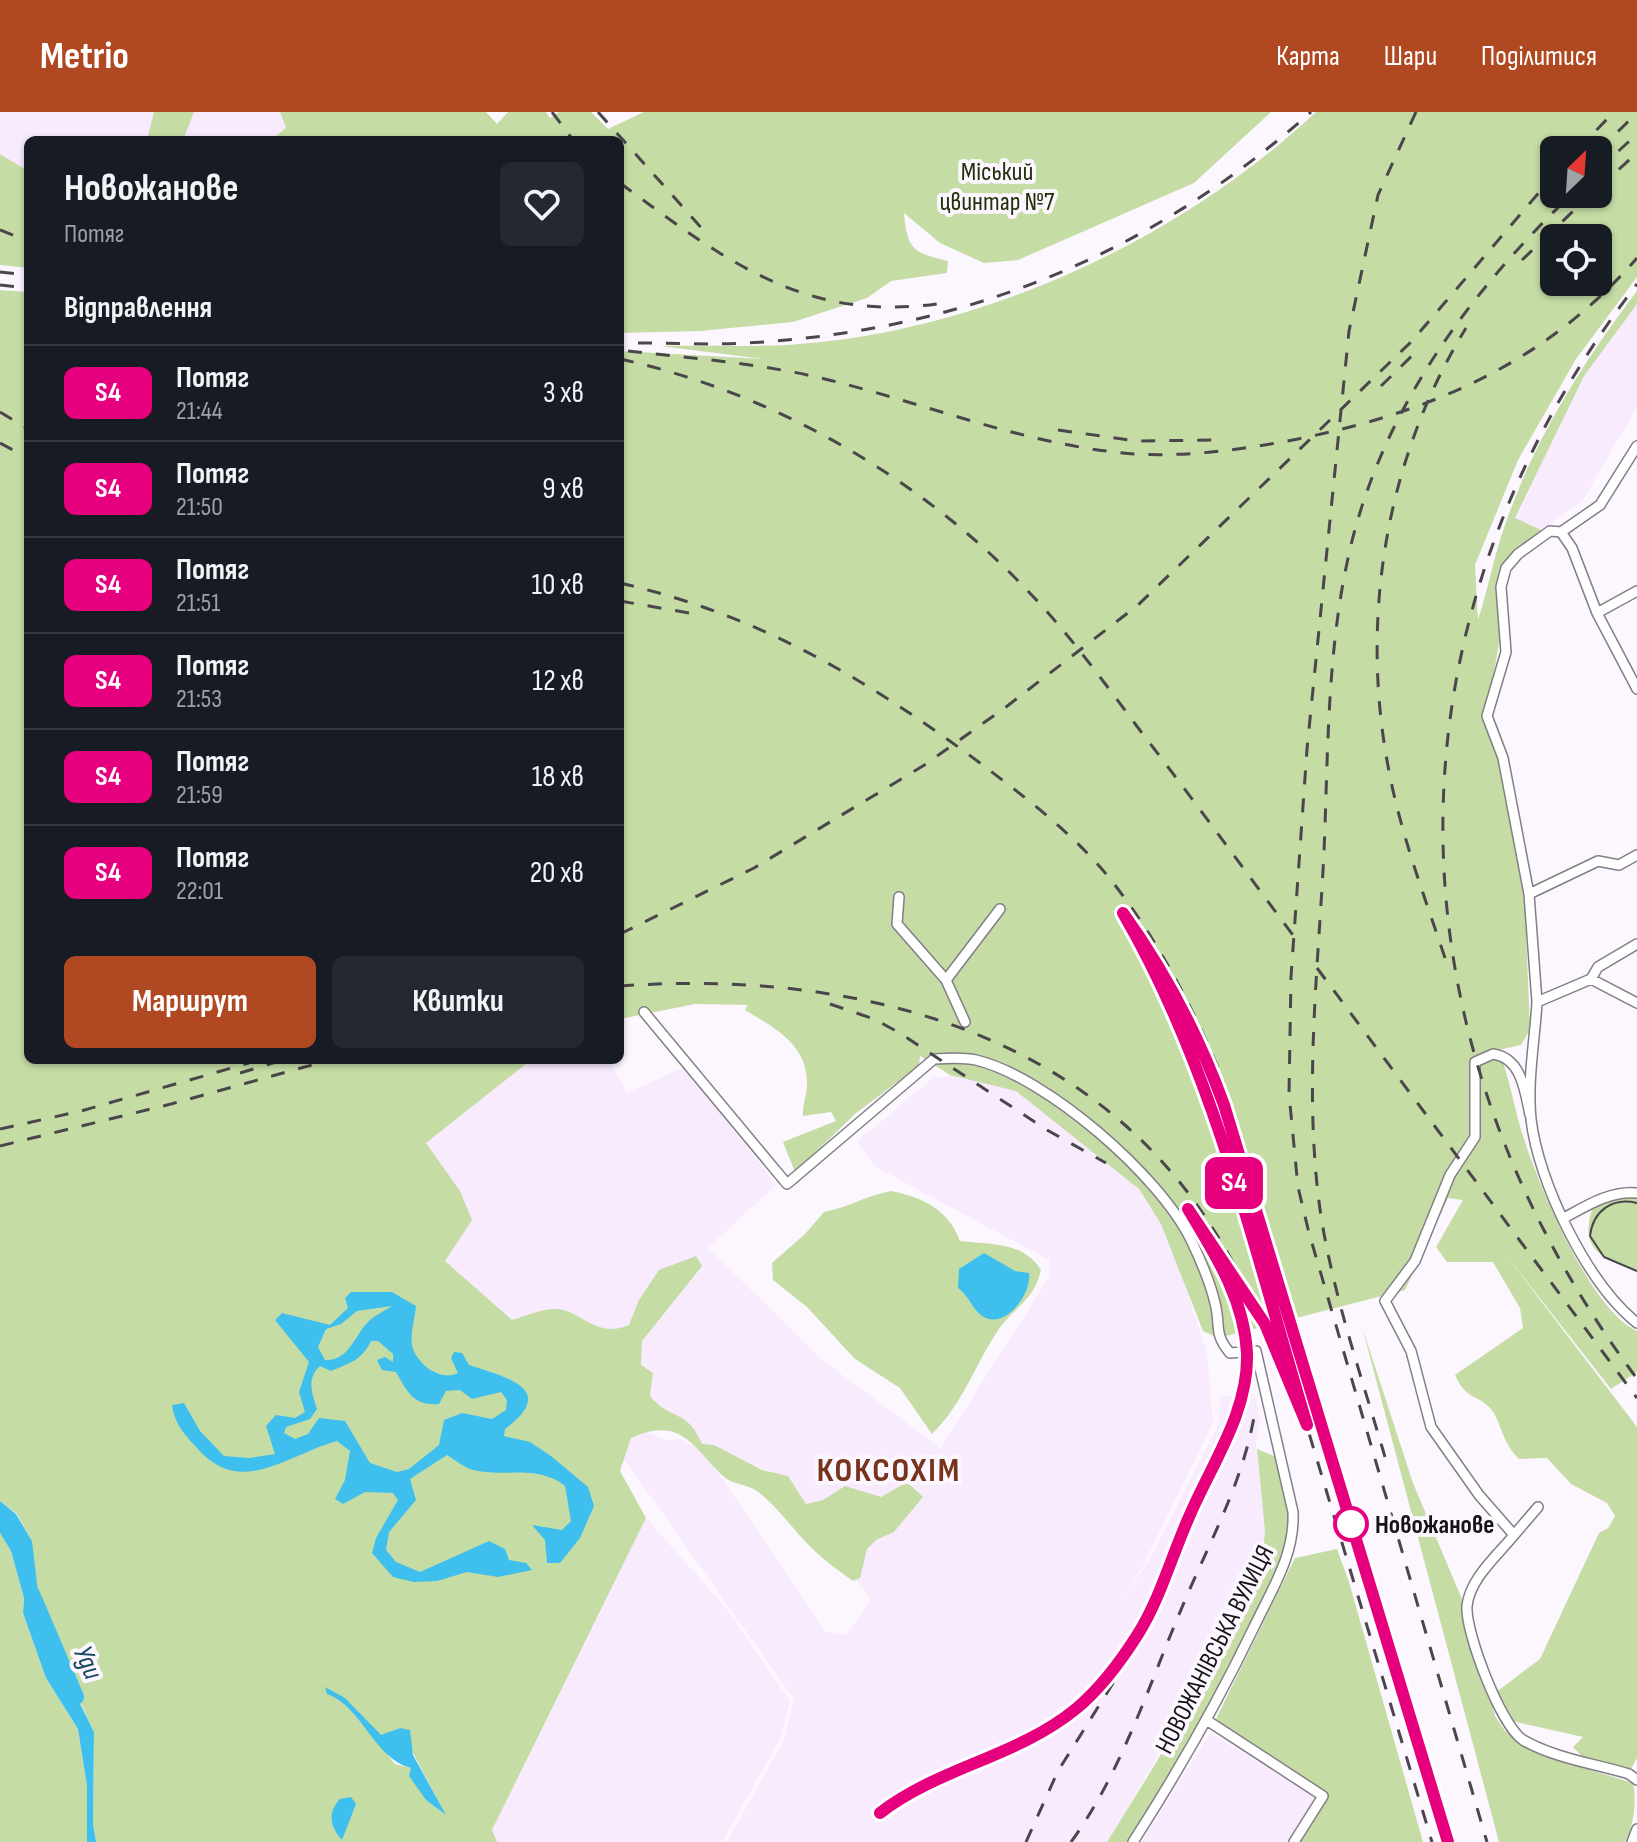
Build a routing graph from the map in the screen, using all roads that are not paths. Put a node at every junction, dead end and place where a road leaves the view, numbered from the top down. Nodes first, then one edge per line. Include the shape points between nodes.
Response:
1 (1637, 446) edge
2 (1561, 532) junction
3 (1637, 591) edge
4 (1597, 613) junction
5 (1637, 689) edge
6 (1637, 855) edge
7 (1529, 894) junction
8 (899, 897) dead end
9 (1000, 909) dead end
10 (1637, 944) edge
11 (1591, 979) junction
12 (946, 980) junction
13 (1537, 1002) junction
14 (1637, 1003) edge
15 (644, 1012) dead end
16 (965, 1022) dead end
17 (1530, 1115) junction
18 (1637, 1193) edge
19 (1564, 1218) junction
20 (1637, 1323) edge
21 (1538, 1507) dead end
22 (1514, 1535) junction
23 (1208, 1721) junction
24 (1637, 1780) edge
25 (1637, 1829) edge
26 (1133, 1842) edge
27 (1294, 1842) edge
28 (1632, 1842) edge

1 - 2 street via 1600,505
2 - 4 street
2 - 7 street via 1550,531 1506,568 1501,587 1506,652 1487,716 1503,758
3 - 4 street
4 - 5 street
6 - 7 street via 1619,865 1598,861
7 - 13 street
8 - 12 street via 897,924
9 - 12 street
10 - 11 street via 1598,967
11 - 13 street
11 - 14 street
12 - 16 street
13 - 17 street
15 - 23 street, НОВОЖАНІВСЬКА ВУЛИЦЯ via 787,1184 913,1075 934,1059 952,1058 974,1059 1023,1080 1140,1170 1190,1237 1208,1276 1218,1338 1230,1353 1256,1351 1293,1512 1294,1534 1284,1567
17 - 19 street via 1542,1170
17 - 22 street via 1512,1063 1495,1054 1475,1062 1475,1137 1450,1175 1415,1261 1385,1301 1411,1351 1431,1427
18 - 19 street via 1611,1194
19 - 20 street via 1605,1291
21 - 22 street
22 - 24 street via 1475,1583 1467,1606 1473,1642 1508,1724 1522,1739
23 - 26 street, НОВОЖАНІВСЬКА ВУЛИЦЯ
23 - 27 street via 1323,1796
25 - 28 street

